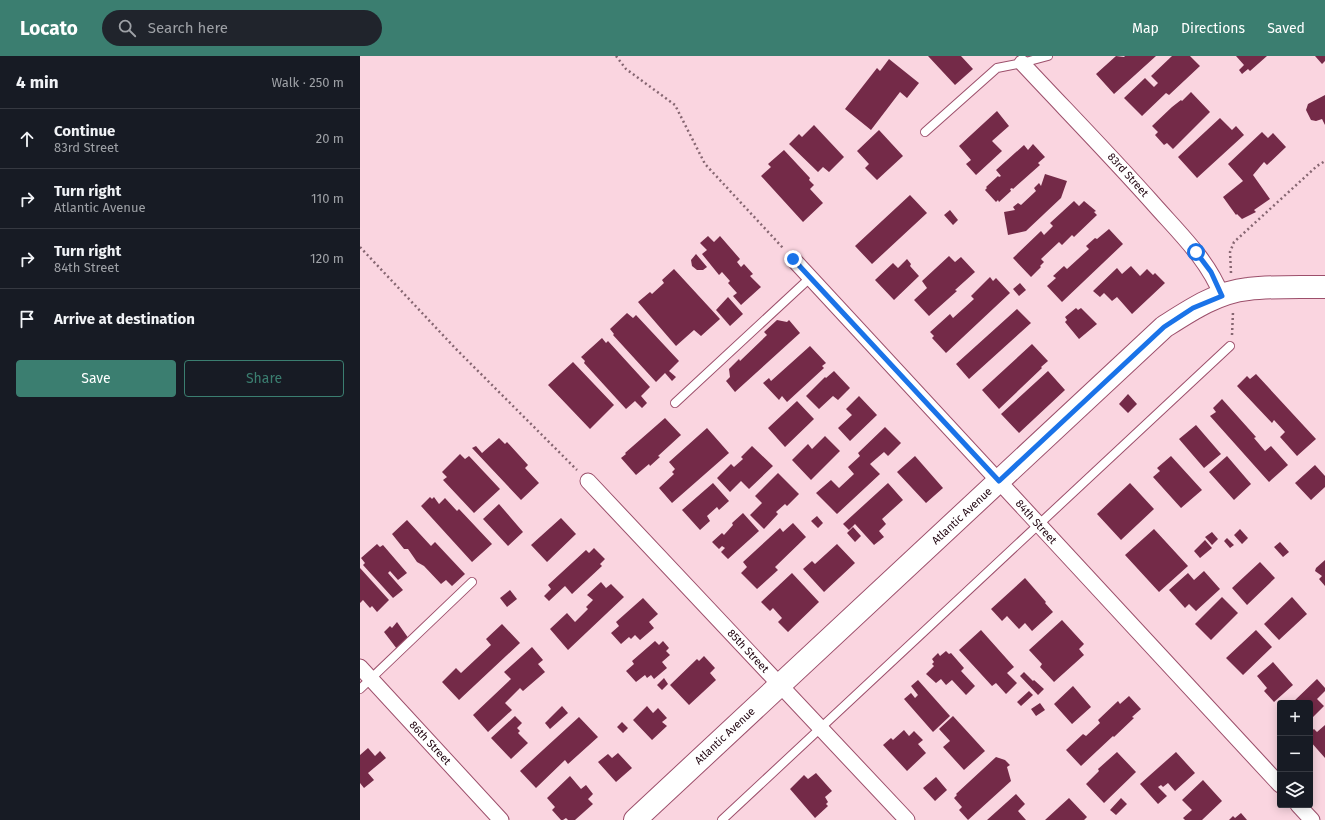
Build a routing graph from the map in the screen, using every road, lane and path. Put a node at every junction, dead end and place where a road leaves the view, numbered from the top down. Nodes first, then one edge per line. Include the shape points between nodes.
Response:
1 (616, 56) edge
2 (1048, 56) edge
3 (1022, 63) junction
4 (925, 132) dead end
5 (1325, 161) edge
6 (360, 247) edge
7 (793, 259) joint
8 (810, 277) junction
9 (1325, 287) edge
10 (1227, 294) junction
11 (1230, 346) joint
12 (675, 403) dead end
13 (999, 481) junction
14 (588, 482) joint
15 (1038, 525) junction
16 (472, 582) dead end
17 (360, 667) edge
18 (366, 684) edge
19 (780, 685) junction
20 (820, 728) junction
21 (1277, 782) edge
22 (1301, 808) edge
23 (501, 820) edge
24 (635, 820) edge
25 (722, 820) edge
26 (907, 820) edge
27 (1312, 820) edge

1 - 7 path via 626,69 674,105 705,164
2 - 3 lane
3 - 4 lane via 996,68
3 - 10 street, 83rd Street via 1118,164 1196,252
5 - 10 path via 1234,242 1230,252
6 - 14 path via 456,349
7 - 8 street, 84th Street
8 - 12 lane
8 - 13 street, 84th Street
9 - 10 street, Atlantic Avenue via 1247,289
10 - 11 path via 1233,328
10 - 13 street, Atlantic Avenue via 1193,308 1164,327
11 - 15 lane
13 - 15 street, 84th Street
13 - 19 street, Atlantic Avenue
14 - 19 street, 85th Street
15 - 20 lane
15 - 21 street, 84th Street
16 - 18 lane
17 - 18 street, 86th Street
18 - 23 street, 86th Street
19 - 20 street, 85th Street
19 - 24 street, Atlantic Avenue
20 - 25 lane
20 - 26 street, 85th Street
22 - 27 street

